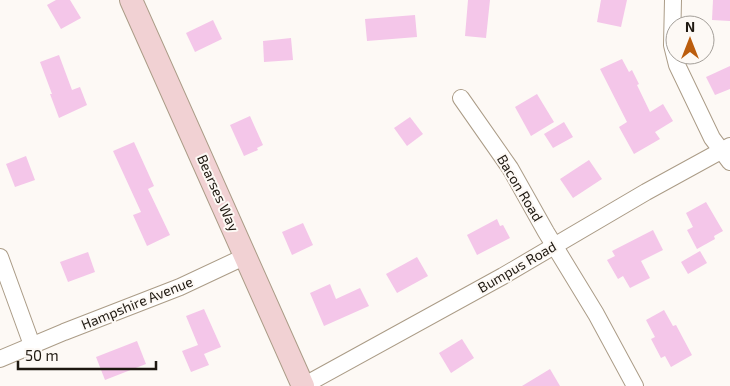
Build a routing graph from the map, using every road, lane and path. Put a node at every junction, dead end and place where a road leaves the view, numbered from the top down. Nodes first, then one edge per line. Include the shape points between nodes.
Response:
1 (131, 0) edge
2 (674, 0) edge
3 (461, 98) dead end
4 (727, 153) edge
5 (554, 246) junction
6 (246, 256) junction
7 (0, 257) edge
8 (32, 345) junction
9 (0, 359) edge
10 (303, 386) edge
11 (634, 386) edge

1 - 6 main road, Bearses Way
2 - 4 street via 672,45 677,65 712,138
3 - 5 street, Bacon Road via 510,168
4 - 5 street, Bumpus Road via 646,192
5 - 10 street, Bumpus Road
5 - 11 street, Bacon Road via 596,314
6 - 8 street, Hampshire Avenue via 180,287
6 - 10 main road, Bearses Way
7 - 8 street
8 - 9 street, Hampshire Avenue

